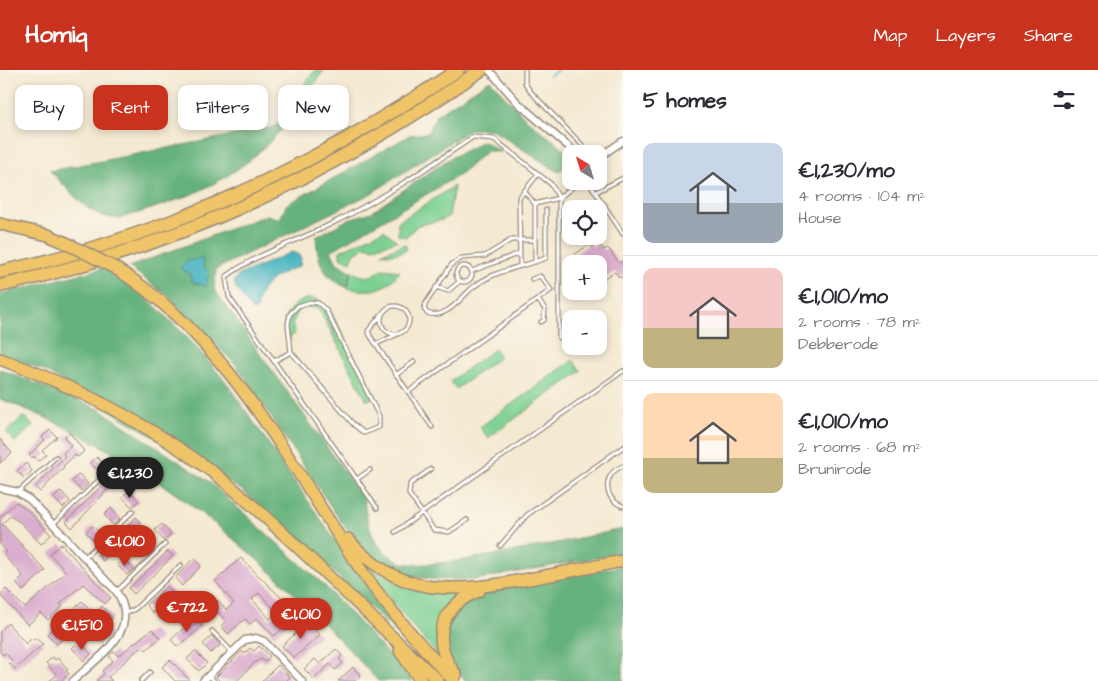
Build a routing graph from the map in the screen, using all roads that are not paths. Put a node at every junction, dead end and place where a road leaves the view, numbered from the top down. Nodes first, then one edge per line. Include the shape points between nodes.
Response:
1 (458, 70) edge
2 (481, 70) edge
3 (488, 70) edge
4 (525, 70) edge
5 (623, 141) edge
6 (567, 145) edge
7 (582, 145) edge
8 (608, 152) edge
9 (538, 174) junction
10 (623, 178) edge
11 (568, 190) edge
12 (524, 191) junction
13 (596, 192) joint
14 (558, 198) junction
15 (602, 200) edge
16 (535, 204) junction
17 (607, 208) edge
18 (546, 210) dead end
19 (0, 224) edge
20 (623, 234) edge
21 (519, 240) junction
22 (535, 240) junction
23 (520, 253) junction
24 (467, 258) junction
25 (536, 262) junction
26 (520, 265) junction
27 (465, 266) junction
28 (449, 268) junction
29 (472, 271) junction
30 (0, 272) edge
31 (456, 273) junction
32 (532, 279) dead end
33 (460, 281) junction
34 (469, 281) junction
35 (0, 286) edge
36 (475, 286) junction
37 (559, 286) junction
38 (436, 287) junction
39 (551, 290) junction
40 (538, 300) junction
41 (382, 314) junction
42 (541, 322) dead end
43 (400, 333) junction
44 (559, 338) dead end
45 (376, 344) junction
46 (291, 352) junction
47 (0, 359) edge
48 (274, 361) junction
49 (414, 362) dead end
50 (623, 371) edge
51 (396, 375) junction
52 (408, 392) junction
53 (432, 427) dead end
54 (623, 447) edge
55 (56, 457) dead end
56 (623, 466) edge
57 (431, 469) dead end
58 (370, 470) dead end
59 (357, 479) junction
60 (99, 480) dead end
61 (0, 488) edge
62 (18, 492) junction
63 (623, 506) edge
64 (377, 508) dead end
65 (133, 511) dead end
66 (324, 511) junction
67 (422, 513) junction
68 (467, 520) dead end
69 (52, 524) junction
70 (395, 532) dead end
71 (165, 544) dead end
72 (500, 546) dead end
73 (84, 558) junction
74 (623, 561) edge
75 (181, 566) dead end
76 (499, 584) junction
77 (116, 591) junction
78 (126, 613) junction
79 (212, 631) dead end
80 (388, 633) junction
81 (232, 652) junction
82 (150, 672) dead end
83 (209, 675) junction
84 (78, 679) edge
85 (141, 681) edge
86 (203, 681) edge
87 (214, 681) edge
88 (302, 681) edge
89 (421, 681) edge
90 (438, 681) edge
91 (454, 681) edge
92 (460, 681) edge

1 - 30 highway via 340,144 263,184 159,227 100,247
2 - 35 highway via 346,156 268,196 163,240 104,260
3 - 6 street via 518,103
4 - 7 lane via 525,83 530,91
5 - 8 street
9 - 12 lane
9 - 14 lane via 551,184
9 - 48 lane via 494,139 473,136 417,174 332,224 242,265 226,278 228,297
10 - 13 lane
11 - 14 lane
12 - 16 lane
12 - 21 lane via 519,198
13 - 15 lane
14 - 16 lane
14 - 37 lane
16 - 22 lane
17 - 20 lane
18 - 25 lane via 546,258
19 - 66 highway, bridge via 48,235 66,243 115,268 154,295 193,332 253,405
21 - 22 lane
21 - 23 lane
21 - 24 lane via 507,242 486,256
22 - 25 lane
23 - 26 lane
23 - 29 lane
24 - 27 lane
24 - 28 lane via 458,259
25 - 26 lane
26 - 36 lane via 496,273
27 - 29 lane
27 - 31 lane via 458,268
28 - 31 lane
28 - 38 lane
29 - 34 lane
31 - 33 lane
32 - 39 lane via 540,276
33 - 34 lane
33 - 38 lane via 448,291
34 - 36 lane
36 - 38 lane via 450,308 434,316 424,309
37 - 39 lane
37 - 44 lane
39 - 40 lane
40 - 42 lane via 545,309
40 - 52 lane
41 - 43 lane via 383,328 390,334
41 - 43 lane via 392,306 405,310 408,323
41 - 45 lane via 368,331
43 - 45 lane
45 - 51 lane
46 - 46 lane via 290,314 298,306 310,302 318,304 326,310 371,399 379,416 379,427 364,433 353,424
46 - 48 lane
47 - 80 highway via 50,378 111,408 194,459 262,513
48 - 59 lane
49 - 51 lane
50 - 67 lane
51 - 52 lane
52 - 53 lane
54 - 72 lane via 527,515
55 - 62 lane
56 - 63 lane via 614,471 607,483 614,502
57 - 67 lane via 410,484 409,494
58 - 59 lane
59 - 64 lane
60 - 69 lane
61 - 62 street
62 - 69 street
65 - 73 lane
66 - 76 highway via 363,556 399,579 441,589
66 - 91 highway via 386,602
67 - 68 lane via 434,530 449,532
67 - 70 lane
69 - 73 street
71 - 77 lane
73 - 77 street
74 - 76 highway
75 - 78 lane via 135,609
76 - 92 highway via 462,599 449,611 445,620 441,638 444,656
77 - 78 street
78 - 84 street via 121,633
79 - 81 lane
80 - 89 highway
80 - 90 highway
81 - 83 street
81 - 88 street via 245,640 256,638 264,641
82 - 85 lane
83 - 86 street
83 - 87 lane

